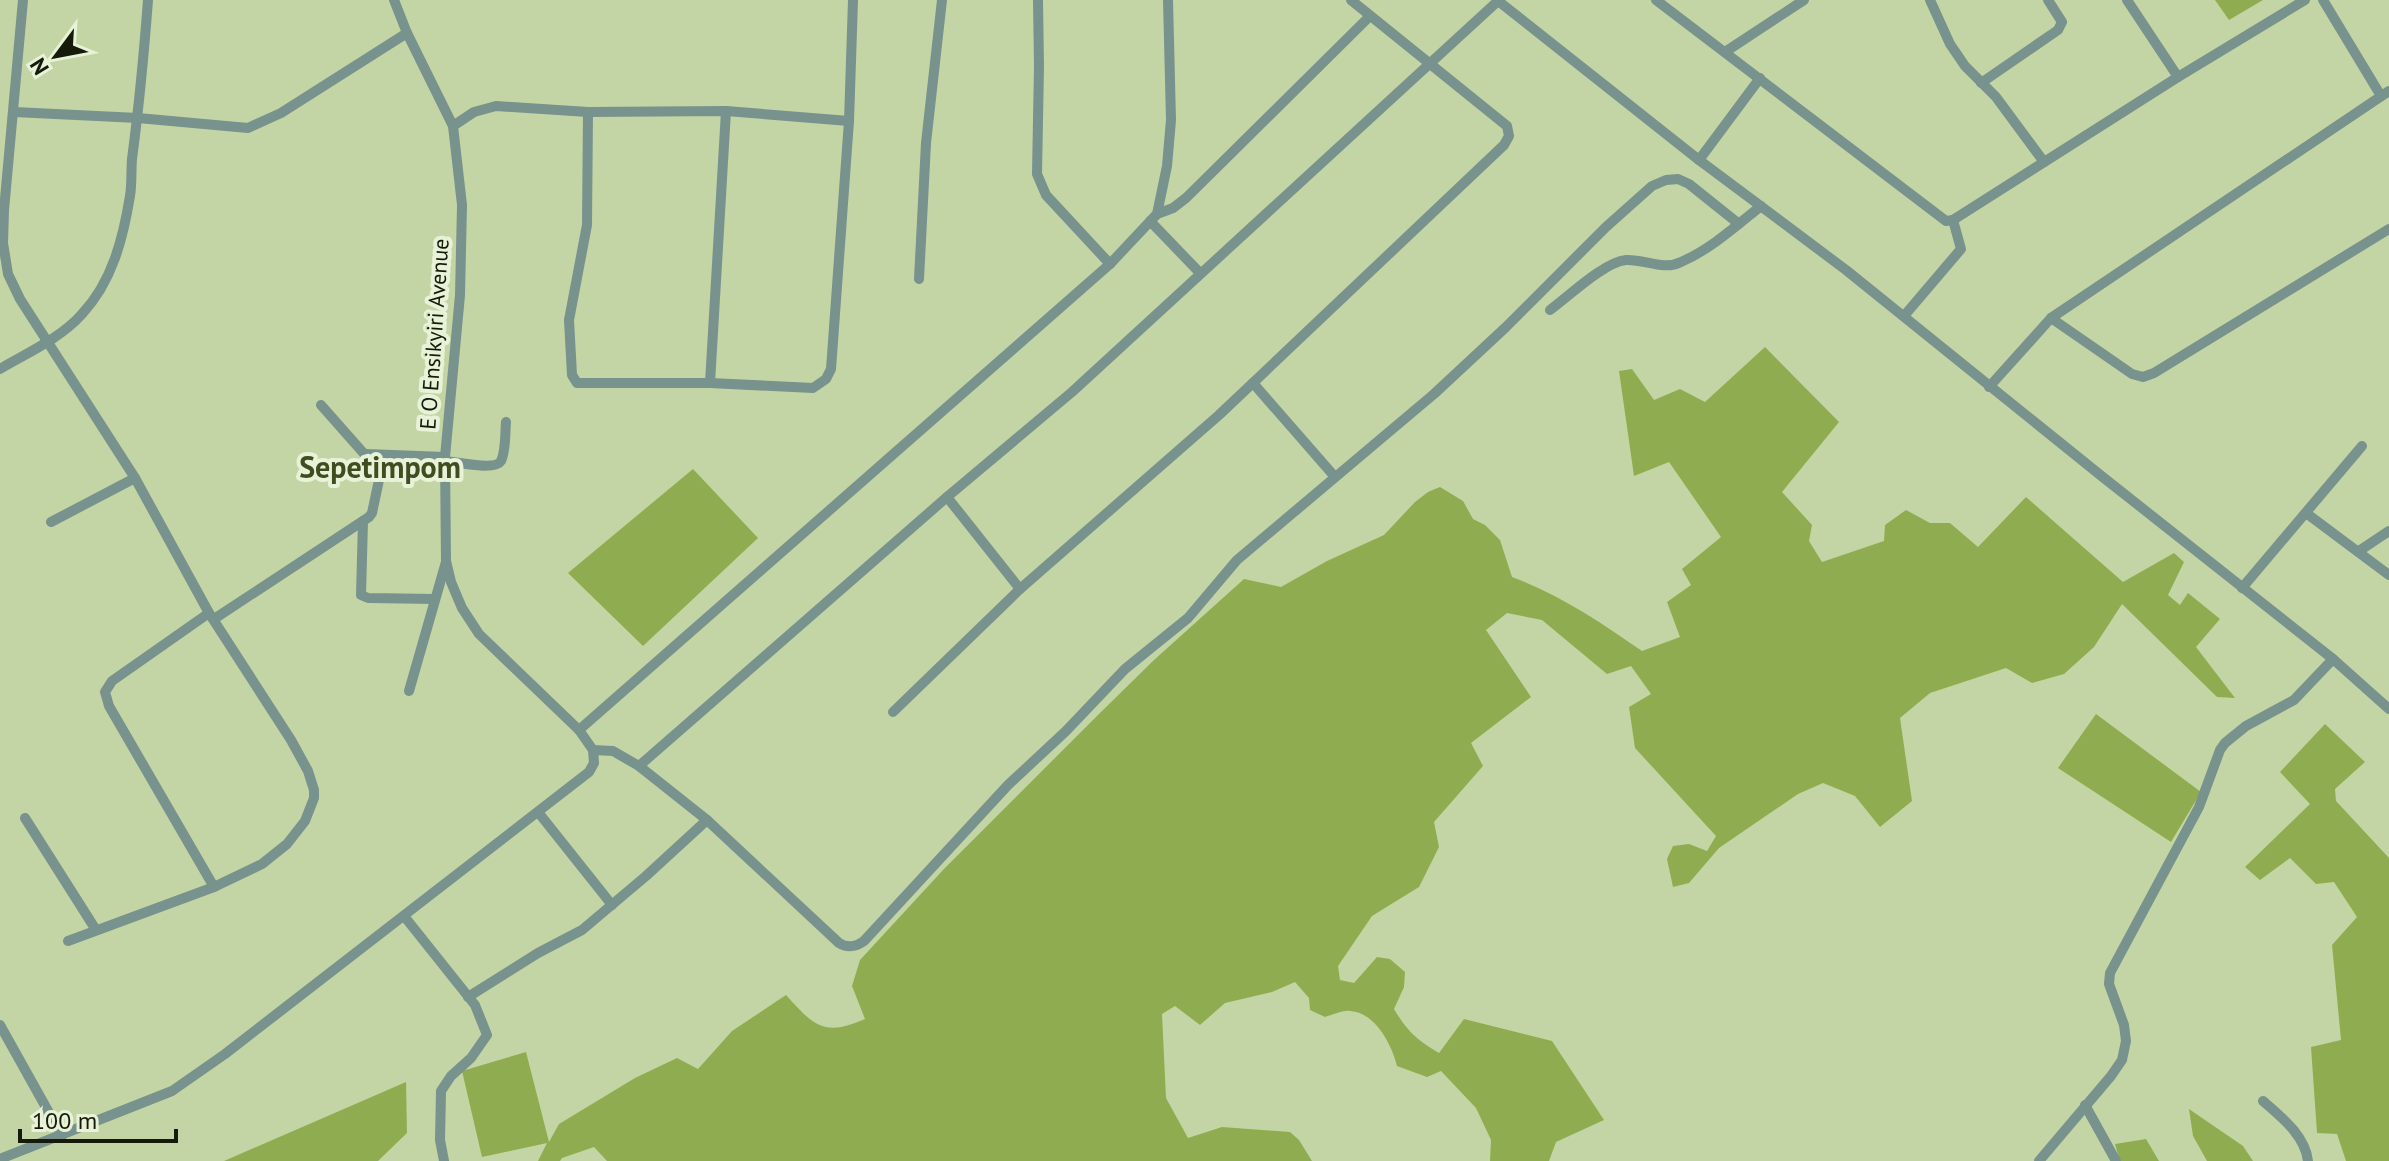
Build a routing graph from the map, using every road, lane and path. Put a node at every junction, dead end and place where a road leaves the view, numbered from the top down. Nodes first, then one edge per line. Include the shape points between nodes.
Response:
1 (23, 0) edge
2 (148, 0) edge
3 (394, 0) edge
4 (853, 0) edge
5 (942, 0) edge
6 (1038, 0) edge
7 (1168, 0) edge
8 (1351, 0) edge
9 (1498, 0) edge
10 (1656, 0) edge
11 (1804, 0) edge
12 (1930, 0) edge
13 (2048, 0) edge
14 (2127, 0) edge
15 (2305, 0) edge
16 (2323, 0) edge
17 (1370, 16) junction
18 (407, 33) junction
19 (1725, 52) junction
20 (1430, 62) junction
21 (2178, 77) junction
22 (1760, 78) junction
23 (1981, 83) junction
24 (2385, 94) edge
25 (726, 111) junction
26 (14, 112) junction
27 (588, 112) junction
28 (138, 118) junction
29 (849, 121) junction
30 (453, 126) junction
31 (1699, 160) junction
32 (2044, 162) junction
33 (1761, 206) junction
34 (1153, 218) junction
35 (1953, 220) junction
36 (1739, 224) junction
37 (2389, 229) edge
38 (1110, 264) junction
39 (1200, 273) junction
40 (919, 279) dead end
41 (1550, 310) dead end
42 (1904, 316) junction
43 (2051, 318) junction
44 (46, 341) junction
45 (0, 369) edge
46 (710, 383) junction
47 (1253, 383) junction
48 (1989, 387) junction
49 (321, 405) dead end
50 (506, 422) dead end
51 (2362, 446) dead end
52 (366, 454) junction
53 (445, 459) junction
54 (1335, 477) junction
55 (135, 478) junction
56 (947, 497) junction
57 (2306, 513) junction
58 (363, 521) junction
59 (51, 522) dead end
60 (2389, 531) edge
61 (2359, 551) junction
62 (446, 561) junction
63 (2389, 575) edge
64 (2242, 588) junction
65 (1020, 589) junction
66 (435, 599) junction
67 (212, 616) junction
68 (2333, 659) junction
69 (409, 691) dead end
70 (2389, 709) edge
71 (893, 712) dead end
72 (579, 730) junction
73 (593, 750) junction
74 (639, 766) junction
75 (538, 812) junction
76 (25, 818) dead end
77 (707, 820) junction
78 (214, 887) junction
79 (612, 905) junction
80 (404, 916) junction
81 (96, 930) junction
82 (68, 941) dead end
83 (468, 997) junction
84 (0, 1025) edge
85 (2263, 1101) dead end
86 (2085, 1105) junction
87 (62, 1136) junction
88 (0, 1159) edge
89 (444, 1161) edge
90 (2039, 1161) edge
91 (2116, 1161) edge
92 (2308, 1161) edge

1 - 26 street
2 - 28 street
3 - 18 street, E O Ensikyiri Avenue
4 - 29 street
5 - 40 street via 926,143
6 - 38 street via 1037,174 1046,195
7 - 34 street via 1171,120 1167,166
8 - 17 street
9 - 20 street
9 - 31 street
10 - 19 street
11 - 19 street
12 - 23 street via 1950,44
13 - 23 street via 2062,22 2058,30
14 - 21 street
15 - 21 street
16 - 24 street
17 - 20 street
17 - 34 street via 1186,198
18 - 28 street via 248,128
18 - 30 street, E O Ensikyiri Avenue
19 - 22 street
20 - 39 street
20 - 47 street via 1507,126 1509,136
21 - 32 street
22 - 31 street
22 - 35 street via 1939,217
23 - 32 street
24 - 43 street
25 - 27 street
25 - 29 street
25 - 46 street
26 - 28 street
26 - 44 street via 3,243 8,274
27 - 30 street via 496,106
27 - 46 street via 587,225 569,320 572,375 585,384
28 - 44 street via 131,193 109,275 82,314
29 - 46 street via 831,369 826,379 803,389
30 - 53 street, E O Ensikyiri Avenue via 462,205 460,295
31 - 33 street
32 - 35 street
33 - 36 street
33 - 42 street
34 - 38 street
34 - 39 street
35 - 42 street via 1961,249
36 - 41 street via 1678,264 1624,260 1608,266
36 - 54 street via 1678,179 1652,186 1434,394
37 - 43 street via 2143,377
38 - 72 street
39 - 56 street via 1072,392
42 - 48 street
43 - 48 street
44 - 45 street
44 - 55 street
47 - 54 street
47 - 65 street
48 - 64 street
49 - 52 street
50 - 53 street via 496,466
51 - 57 street
52 - 53 street
52 - 58 street via 379,480 374,509
53 - 62 street, E O Ensikyiri Avenue
54 - 77 street via 1237,560 1188,618 1125,669 858,945 839,943
55 - 59 street
55 - 67 street
56 - 65 street
56 - 74 street
57 - 61 street
57 - 64 street
58 - 66 street via 361,595
58 - 67 street
60 - 61 street
61 - 63 street
62 - 66 street
62 - 72 street, E O Ensikyiri Avenue via 462,608 479,634
64 - 68 street
65 - 71 street
66 - 69 street
67 - 78 street via 291,740 314,790 305,821 287,844 262,864
67 - 78 street via 112,681 105,692
68 - 70 street
68 - 86 street via 2294,700 2235,733 2220,750 2199,807 2110,973 2126,1041 2119,1065
72 - 73 street, E O Ensikyiri Avenue
73 - 74 street via 613,751
73 - 75 street via 589,772
74 - 77 street
75 - 79 street
75 - 80 street
76 - 81 street
77 - 79 street
78 - 81 street
79 - 83 street via 582,930
80 - 83 street
80 - 87 street via 172,1091
81 - 82 street
83 - 89 street via 487,1035 441,1091
84 - 87 street
85 - 92 street via 2291,1125
86 - 90 street
86 - 91 street
87 - 88 street

